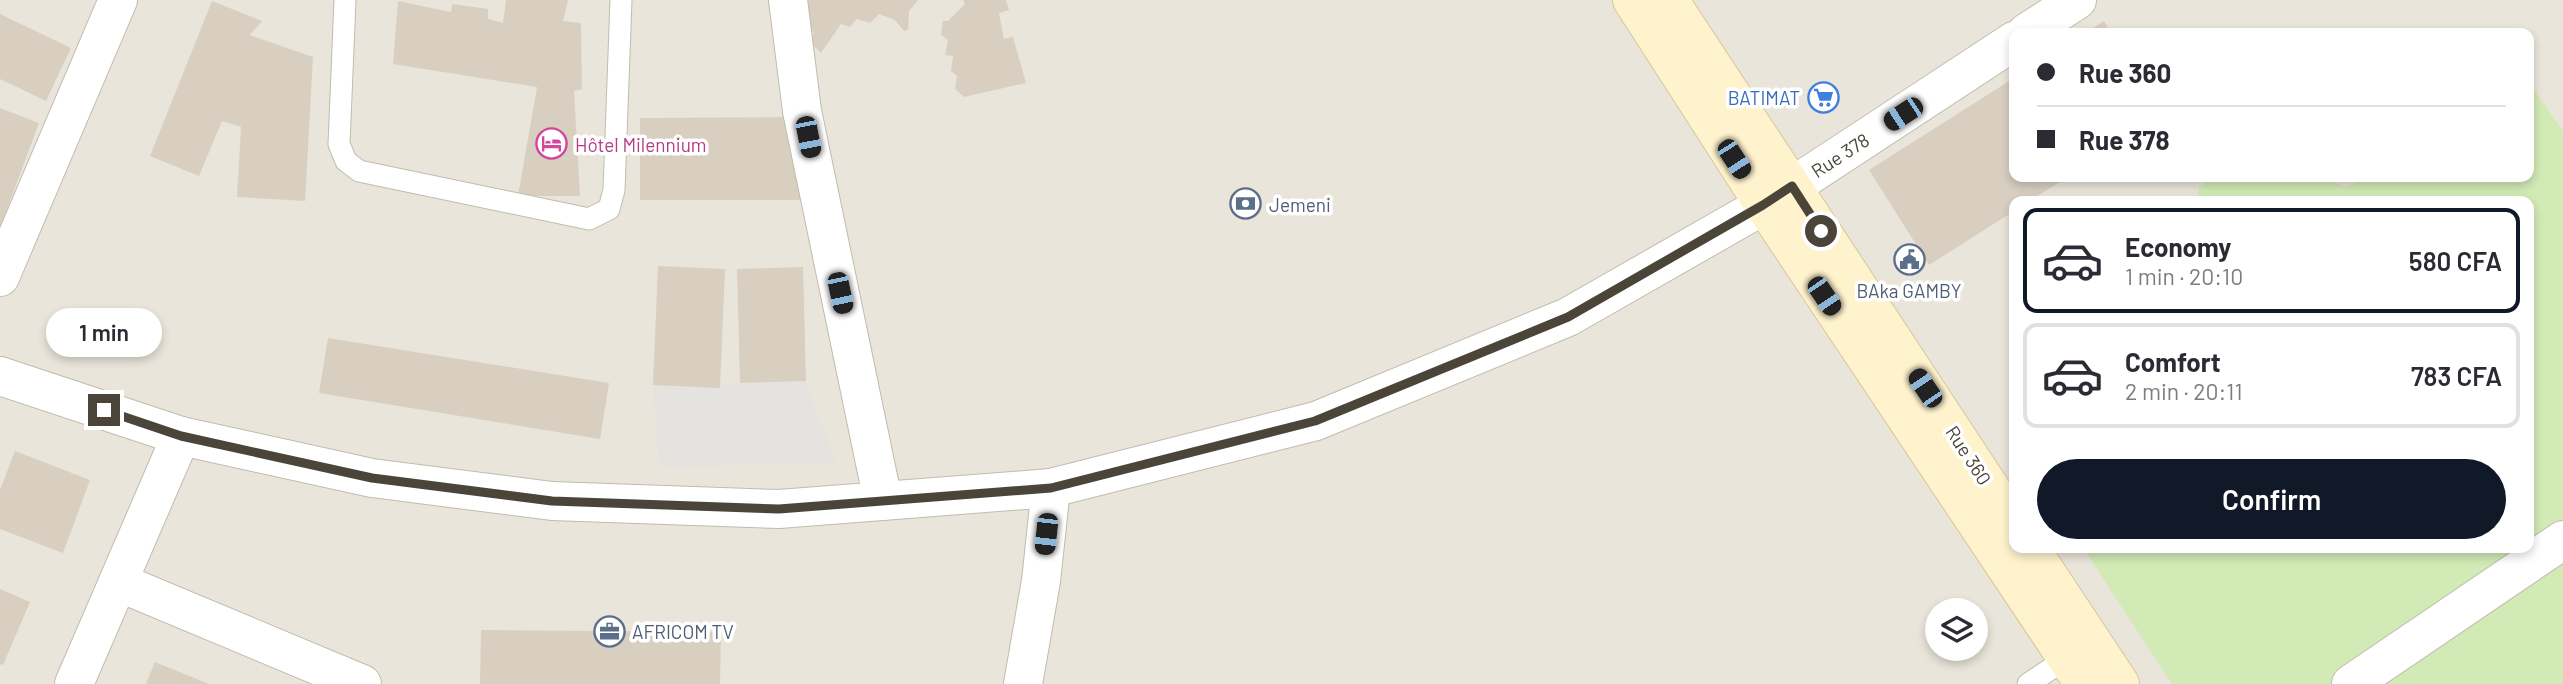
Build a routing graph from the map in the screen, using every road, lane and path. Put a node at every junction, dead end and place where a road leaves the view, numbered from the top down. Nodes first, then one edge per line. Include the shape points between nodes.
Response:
1 (118, 0) edge
2 (345, 0) edge
3 (621, 0) edge
4 (788, 0) edge
5 (1632, 0) edge
6 (1669, 0) edge
7 (2077, 0) edge
8 (2034, 28) edge
9 (2009, 44) edge
10 (1778, 195) junction
11 (0, 277) edge
12 (0, 376) edge
13 (181, 436) junction
14 (1051, 488) junction
15 (883, 501) junction
16 (2009, 517) edge
17 (2563, 540) edge
18 (2563, 549) edge
19 (2009, 551) edge
20 (2010, 553) edge
21 (2032, 553) edge
22 (118, 582) junction
23 (2080, 661) edge
24 (74, 684) edge
25 (362, 684) edge
26 (1023, 684) edge
27 (2028, 684) edge
28 (2120, 684) edge
29 (2351, 684) edge
30 (2357, 684) edge

1 - 11 street
2 - 3 lane via 338,144 346,160 359,171 589,219 609,209 614,190
4 - 15 street via 802,111
5 - 10 main road
6 - 10 main road, Rue 360
7 - 8 street
9 - 10 street, Rue 378
10 - 14 street, Rue 378 via 1568,317 1315,421
10 - 16 main road, Rue 360
10 - 19 main road
12 - 13 street, Rue 378
13 - 15 street, Rue 378 via 372,478 552,501 779,509
13 - 22 street
14 - 15 street, Rue 378
14 - 26 street
17 - 29 street
18 - 30 street
20 - 23 main road
21 - 23 main road
22 - 24 street
22 - 25 street
23 - 27 lane
23 - 28 main road

